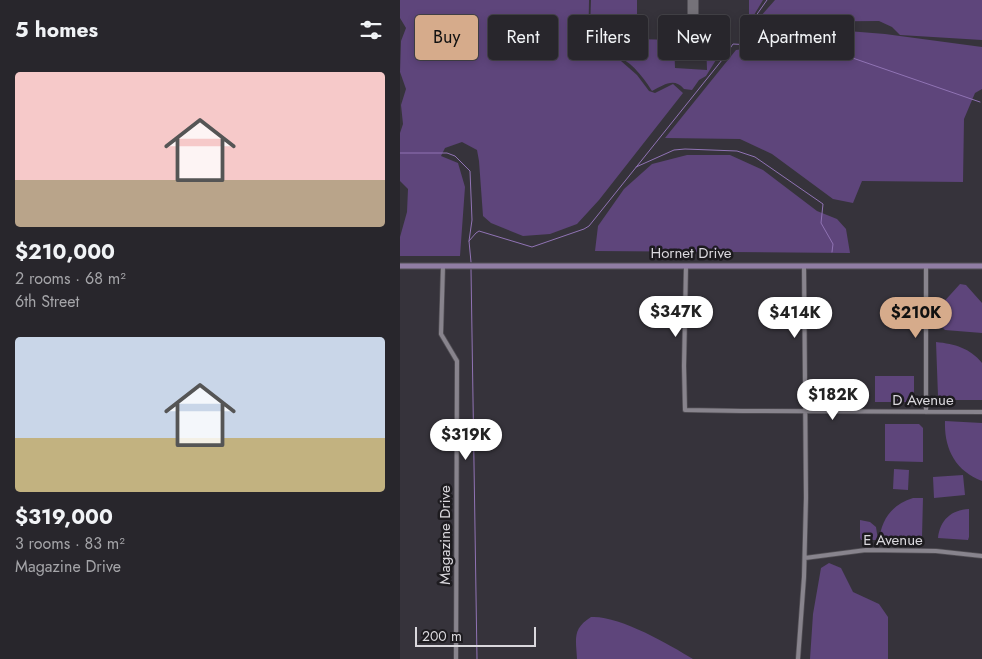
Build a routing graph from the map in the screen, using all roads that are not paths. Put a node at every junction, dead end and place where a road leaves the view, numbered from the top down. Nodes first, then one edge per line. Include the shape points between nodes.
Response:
1 (400, 266) edge
2 (443, 266) junction
3 (686, 266) junction
4 (926, 266) junction
5 (982, 266) edge
6 (804, 267) junction
7 (806, 412) junction
8 (926, 412) junction
9 (982, 412) edge
10 (982, 556) edge
11 (805, 558) junction
12 (456, 659) edge
13 (798, 659) edge

1 - 2 main road, Hornet Drive
2 - 3 main road, Hornet Drive
2 - 12 street, Magazine Drive via 441,334 457,361
3 - 6 main road, Hornet Drive
3 - 7 street, D Avenue via 685,410
4 - 5 main road, Hornet Drive
4 - 6 main road, Hornet Drive
4 - 8 street
6 - 7 street
7 - 8 street, D Avenue
7 - 11 street
8 - 9 street, D Avenue
10 - 11 street, E Avenue via 866,550
11 - 13 street

